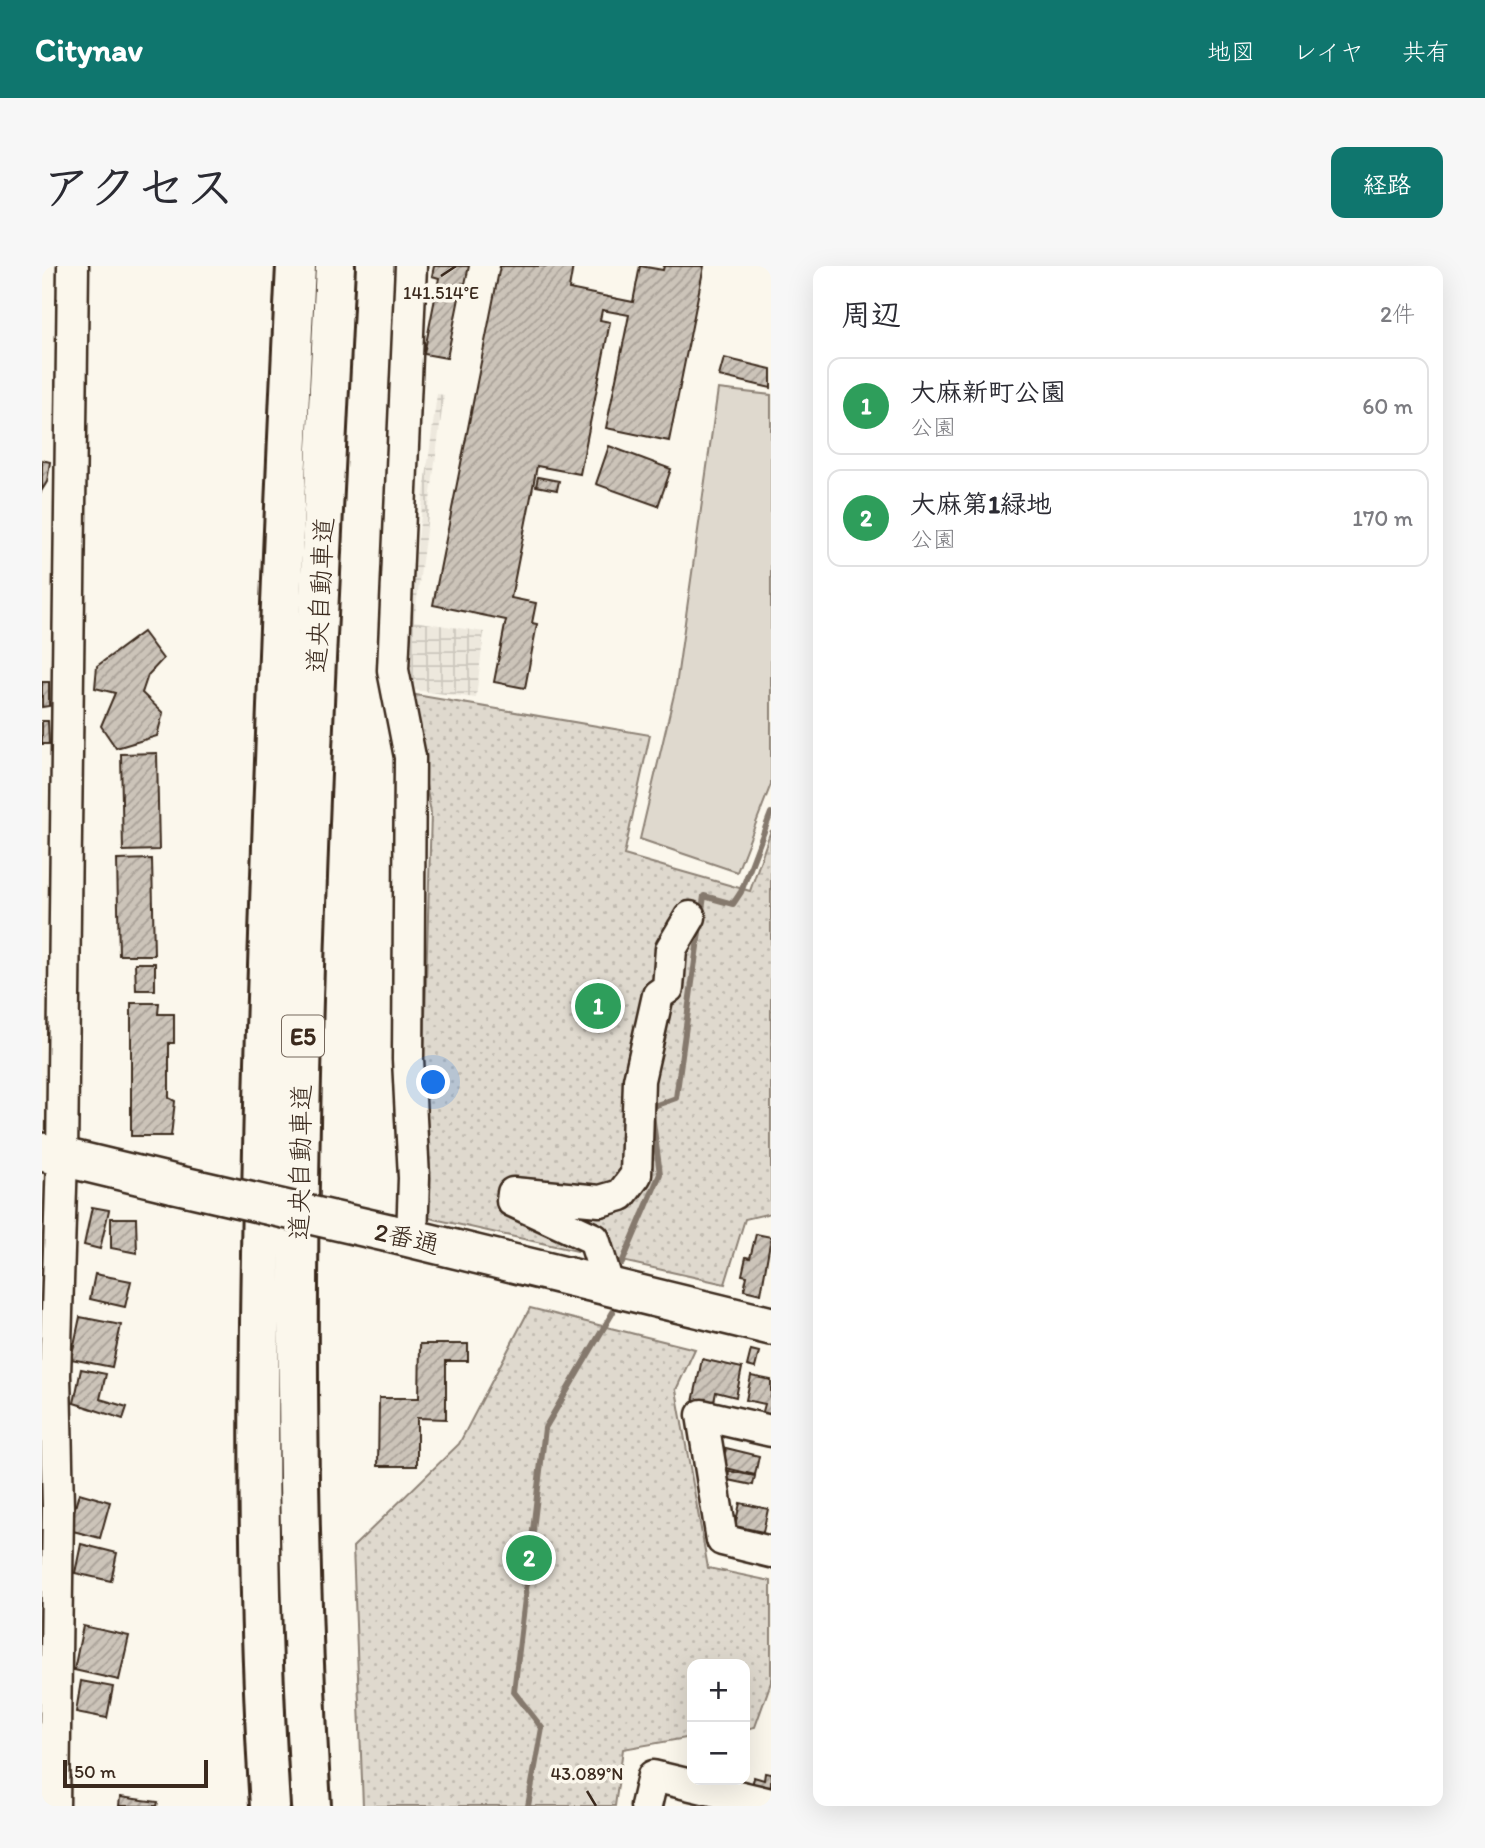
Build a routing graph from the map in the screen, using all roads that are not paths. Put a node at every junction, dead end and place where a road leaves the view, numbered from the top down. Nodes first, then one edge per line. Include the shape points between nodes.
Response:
1 (73, 266) edge
2 (296, 266) edge
3 (335, 266) edge
4 (411, 266) edge
5 (55, 605) edge
6 (690, 917) dead end
7 (53, 1004) edge
8 (52, 1154) edge
9 (400, 1236) junction
10 (609, 1287) junction
11 (771, 1326) edge
12 (49, 1373) edge
13 (771, 1431) edge
14 (50, 1506) edge
15 (771, 1552) edge
16 (49, 1705) edge
17 (762, 1804) edge
18 (54, 1806) edge
19 (270, 1806) edge
20 (311, 1806) edge
21 (646, 1806) edge

1 - 5 street
2 - 19 highway, 道央自動車道 / E5 via 259,1291 264,1718
3 - 20 highway, 道央自動車道 / E5 via 305,932 298,1275 305,1717
4 - 9 street via 393,670 411,785 408,995 414,1178
5 - 7 street
6 - 10 street via 671,949 668,988 658,995 639,1080 636,1175 621,1195 600,1201 513,1193 512,1201 594,1239
7 - 8 street
8 - 9 main road, 2番通, bridge
8 - 12 street
9 - 10 main road, 2番通
10 - 11 main road, 2番通
12 - 14 street
13 - 15 street via 702,1415 722,1540
14 - 16 street
16 - 18 street
17 - 21 street via 653,1776

